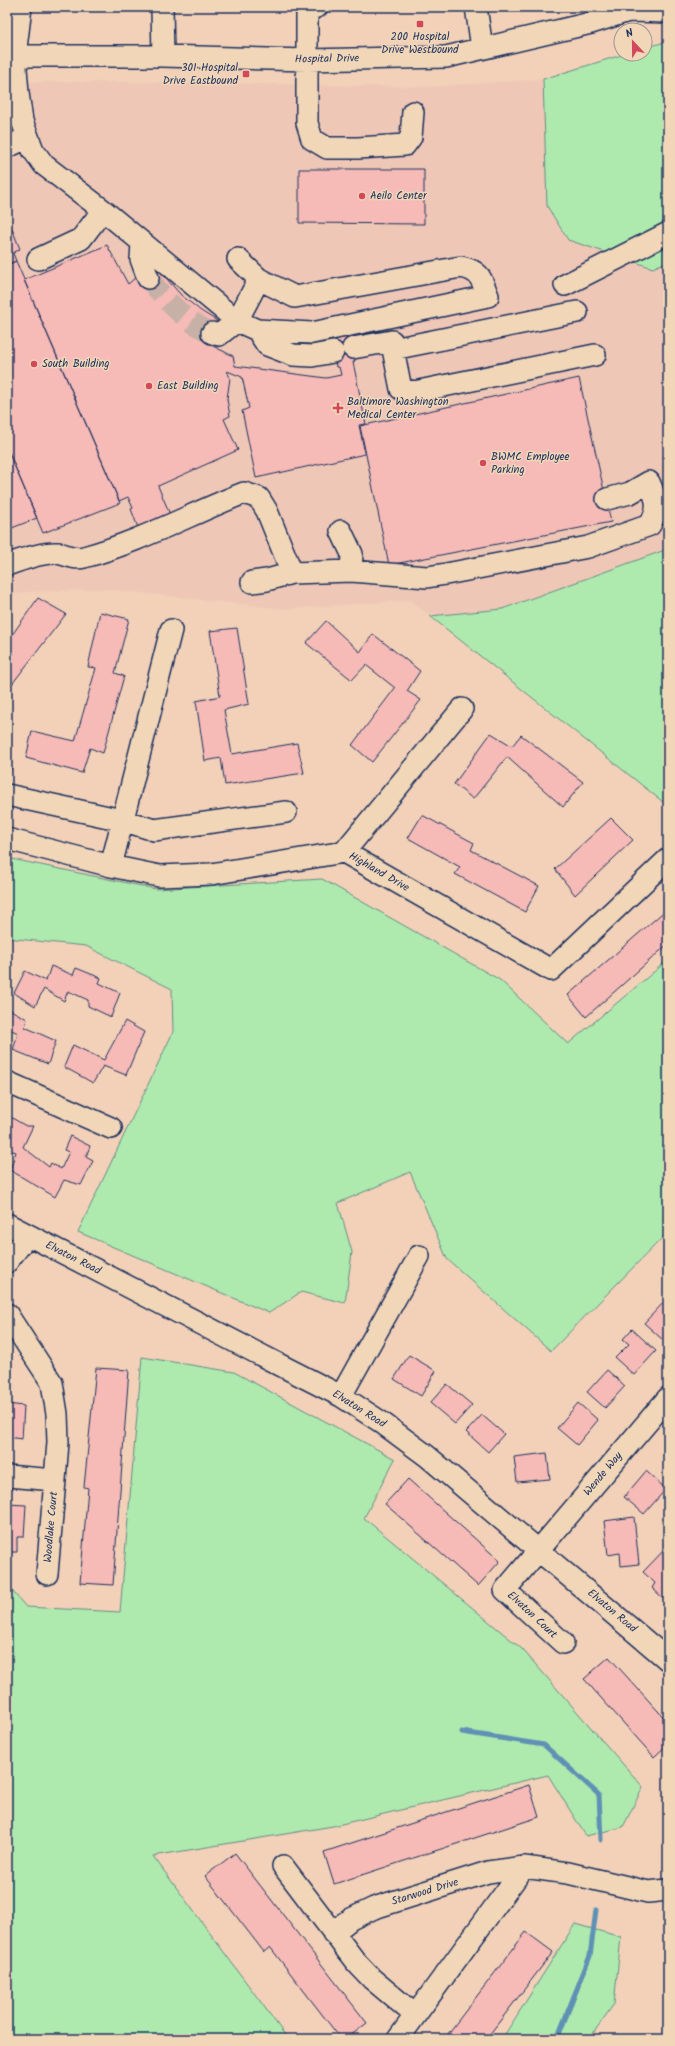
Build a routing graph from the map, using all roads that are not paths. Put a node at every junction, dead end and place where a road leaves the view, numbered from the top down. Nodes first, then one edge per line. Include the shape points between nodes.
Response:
1 (21, 7) edge
2 (162, 7) edge
3 (317, 7) edge
4 (476, 7) edge
5 (635, 8) edge
6 (668, 12) edge
7 (482, 48) junction
8 (11, 56) edge
9 (163, 56) junction
10 (307, 60) junction
11 (413, 112) dead end
12 (27, 138) junction
13 (7, 147) edge
14 (103, 210) junction
15 (668, 233) edge
16 (142, 243) junction
17 (38, 259) dead end
18 (238, 259) dead end
19 (148, 278) tunnel mouth
20 (259, 279) junction
21 (565, 285) dead end
22 (577, 312) dead end
23 (386, 317) junction
24 (237, 321) junction
25 (257, 330) junction
26 (212, 333) dead end
27 (312, 333) junction
28 (392, 345) junction
29 (595, 355) dead end
30 (312, 356) junction
31 (607, 499) dead end
32 (341, 531) dead end
33 (7, 565) edge
34 (351, 571) junction
35 (292, 573) junction
36 (252, 582) dead end
37 (171, 630) dead end
38 (462, 709) dead end
39 (7, 795) edge
40 (286, 812) dead end
41 (122, 820) junction
42 (7, 839) edge
43 (344, 852) junction
44 (668, 859) edge
45 (111, 866) junction
46 (7, 1082) edge
47 (111, 1128) dead end
48 (7, 1224) edge
49 (28, 1235) junction
50 (419, 1256) dead end
51 (7, 1262) edge
52 (7, 1314) edge
53 (341, 1396) junction
54 (668, 1398) edge
55 (7, 1476) edge
56 (56, 1480) junction
57 (539, 1549) junction
58 (47, 1574) dead end
59 (563, 1643) dead end
60 (668, 1660) edge
61 (283, 1866) dead end
62 (524, 1866) junction
63 (668, 1890) edge
64 (333, 1933) junction
65 (415, 2015) junction
66 (398, 2039) edge

1 - 8 street
2 - 9 street
3 - 10 street via 307,8
4 - 7 street
5 - 6 street, Hospital Drive
5 - 7 street, Hospital Drive via 591,23
7 - 10 street, Hospital Drive via 446,57
8 - 9 street, Hospital Drive
8 - 12 street
9 - 10 street, Hospital Drive
10 - 11 street via 308,123 312,139 327,148 406,144 411,137
12 - 13 street
12 - 14 street via 44,165
14 - 16 street
14 - 17 street via 81,239
15 - 21 street
16 - 19 street via 141,259
16 - 24 street
18 - 20 street
20 - 23 street via 295,297 461,266 479,274 488,296
20 - 24 street
22 - 28 street
23 - 27 street
23 - 28 street
24 - 25 street
24 - 26 street via 219,335
25 - 27 street
25 - 30 street via 267,345 293,355
27 - 30 street
28 - 29 street via 401,389 414,392
28 - 30 street
31 - 34 street via 630,494 648,482 657,500 656,514 650,525 588,547 427,577
32 - 34 street via 352,554
33 - 35 street via 56,553 81,558 139,540 244,493 258,498 267,511
34 - 35 street
35 - 36 street
37 - 41 street
38 - 43 street
39 - 41 street
40 - 41 street via 154,830
41 - 45 street
42 - 45 street, Highland Drive
43 - 44 street, Highland Drive via 551,970
43 - 45 street, Highland Drive via 211,874 159,876
46 - 47 street
48 - 49 street, Elvaton Road
49 - 51 street
49 - 53 street, Elvaton Road
50 - 53 street
52 - 56 street, Woodlake Court via 52,1383 57,1414
53 - 57 street, Elvaton Road via 427,1456
54 - 57 street, Wende Way
55 - 56 street, Woodlake Court
56 - 58 street, Woodlake Court
57 - 59 street, Elvaton Court via 505,1590
57 - 60 street, Elvaton Road
61 - 64 street
62 - 63 street, Starwood Drive via 568,1873 648,1892
62 - 64 street, Starwood Drive via 488,1872 374,1908 351,1919
62 - 65 street
64 - 65 street via 372,1979
65 - 66 street

